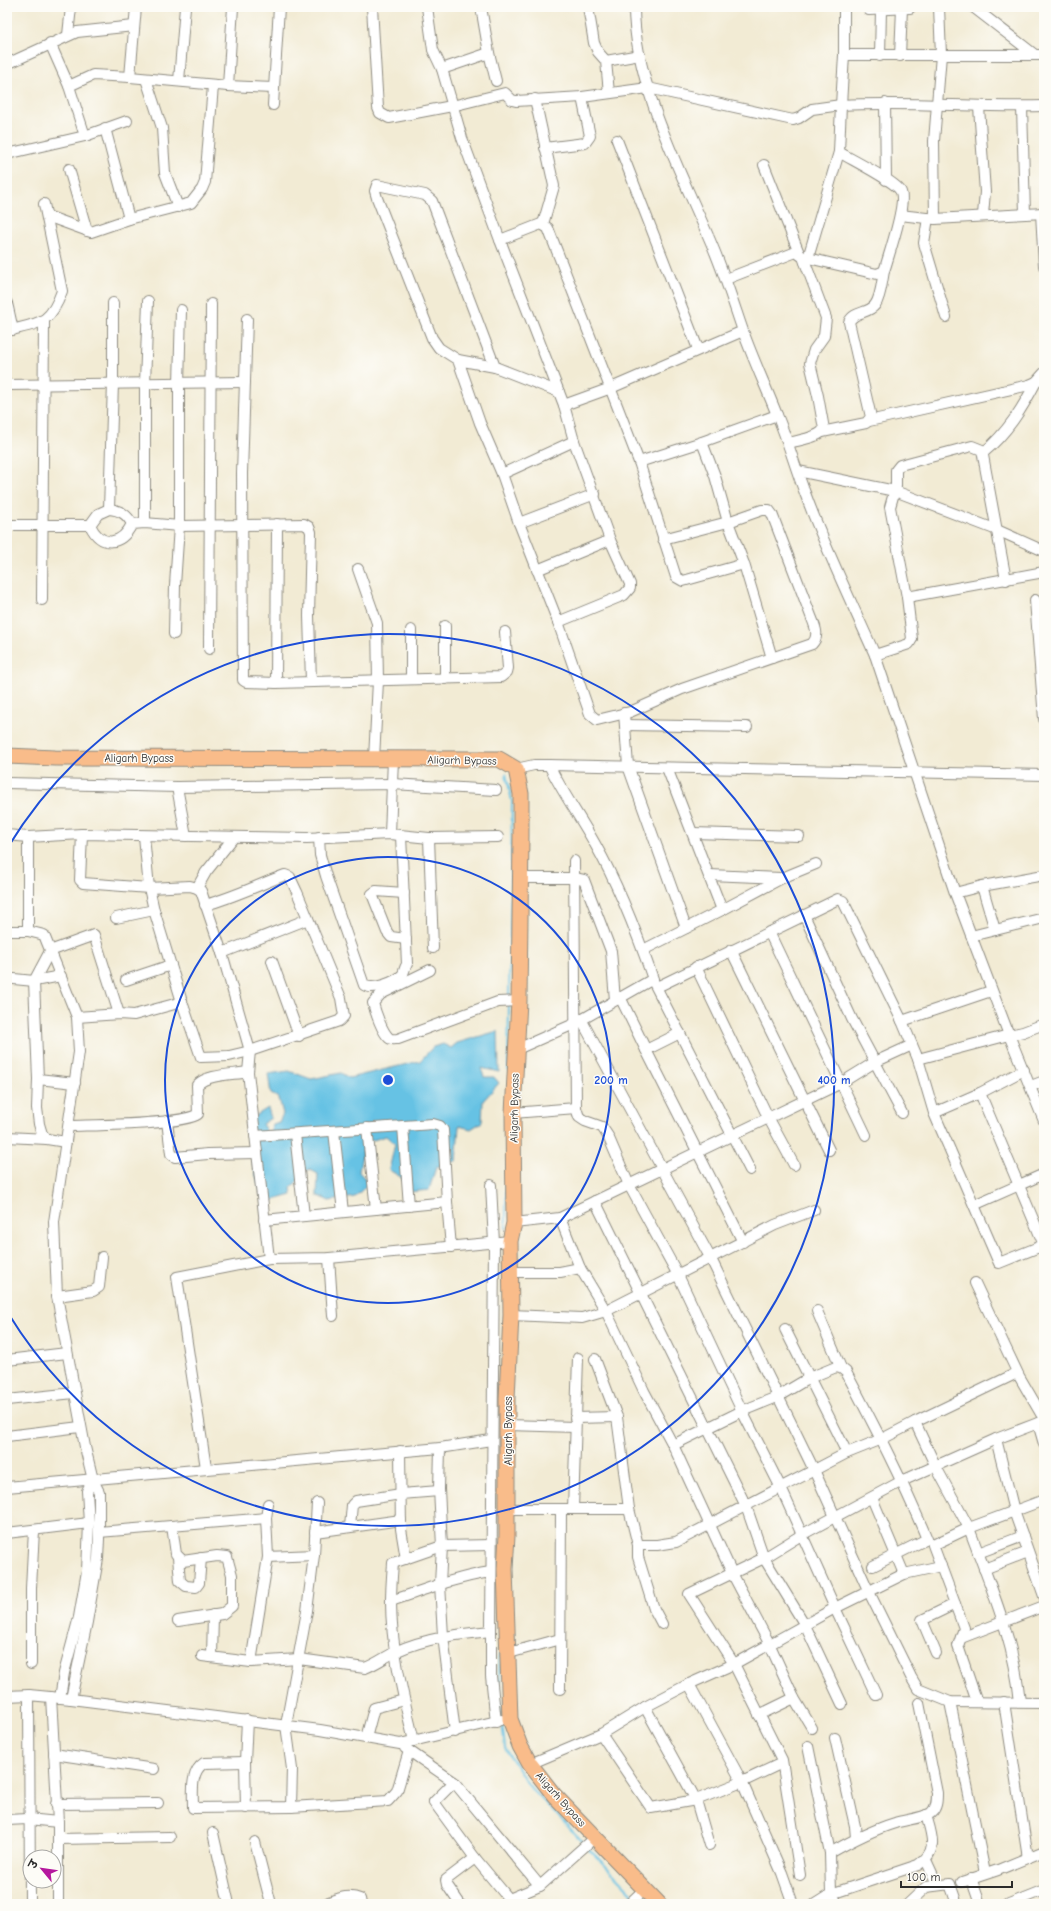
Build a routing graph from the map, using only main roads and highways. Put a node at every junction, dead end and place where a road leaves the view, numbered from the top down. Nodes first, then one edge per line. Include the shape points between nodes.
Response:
1 (7, 756) edge
2 (638, 1896) edge
3 (659, 1904) edge

1 - 2 highway, Aligarh Bypass via 374,759 393,771 499,759 516,769 521,794 520,878 512,1001 515,1050 514,1223 503,1242 510,1272 511,1315 507,1398 505,1569 508,1653 503,1720 530,1764
2 - 3 highway, Aligarh Bypass

